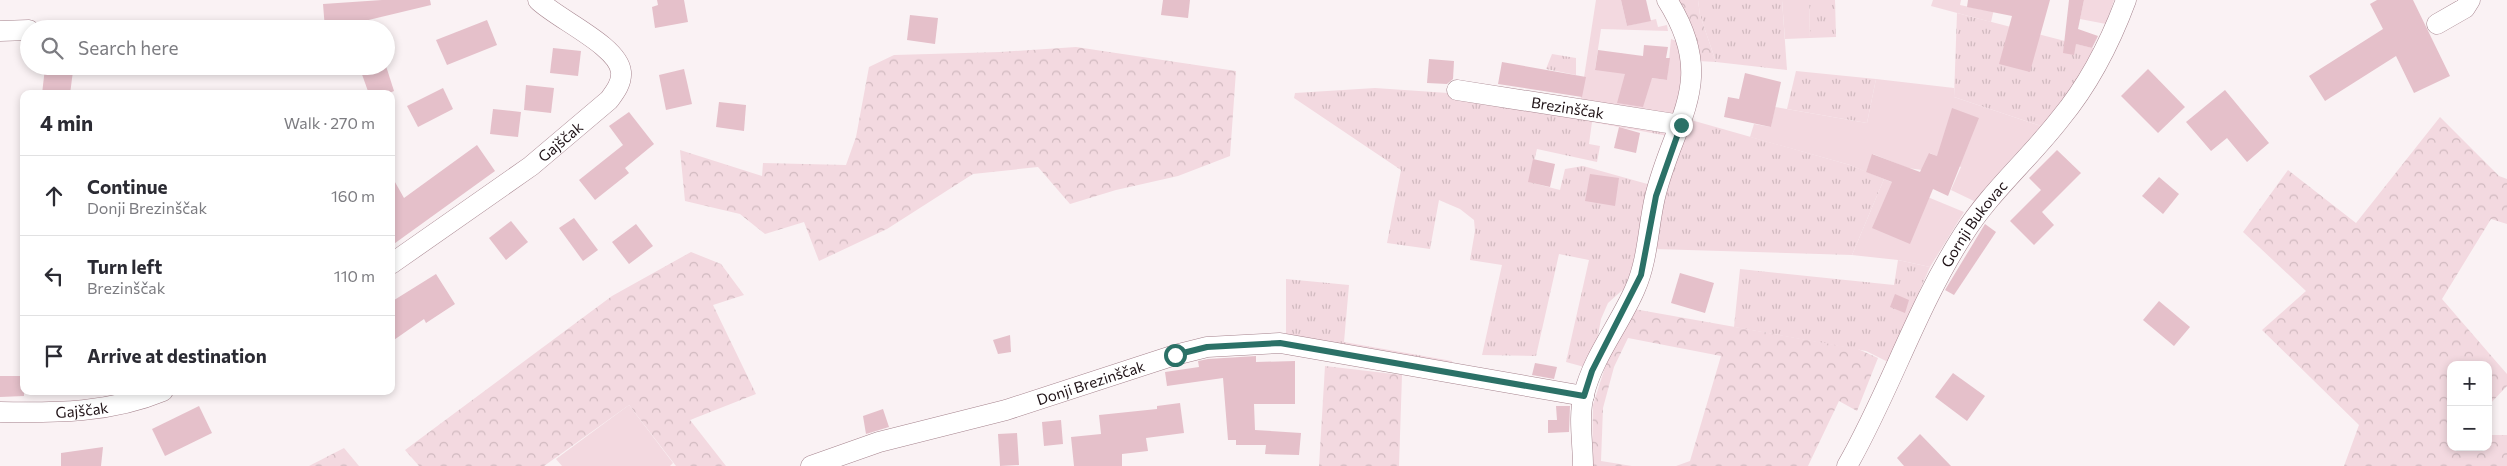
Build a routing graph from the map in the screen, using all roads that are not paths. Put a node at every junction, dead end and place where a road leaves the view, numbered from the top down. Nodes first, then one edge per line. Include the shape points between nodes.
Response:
1 (538, 0) edge
2 (1668, 0) edge
3 (2126, 0) edge
4 (2470, 0) edge
5 (2437, 24) dead end
6 (20, 30) edge
7 (0, 31) edge
8 (1457, 90) dead end
9 (1681, 125) junction
10 (395, 261) edge
11 (151, 395) edge
12 (1584, 396) junction
13 (0, 412) edge
14 (811, 466) edge
15 (1583, 466) edge
16 (1848, 466) edge

1 - 10 street, Gajščak via 606,49 618,62 620,80 616,91 531,166
2 - 9 street via 1685,35 1692,70 1691,90
3 - 16 street, Gornji Bukovac via 2103,52 2074,101 1985,203 1942,268
4 - 5 street via 2465,8
6 - 7 street
8 - 9 street, Brezinščak
9 - 12 street via 1656,196 1641,275 1592,371
11 - 13 street, Gajščak via 115,407 90,410
12 - 14 street, Donji Brezinščak via 1280,343 1225,345 1175,355 1006,410 880,442
12 - 15 street via 1581,409

